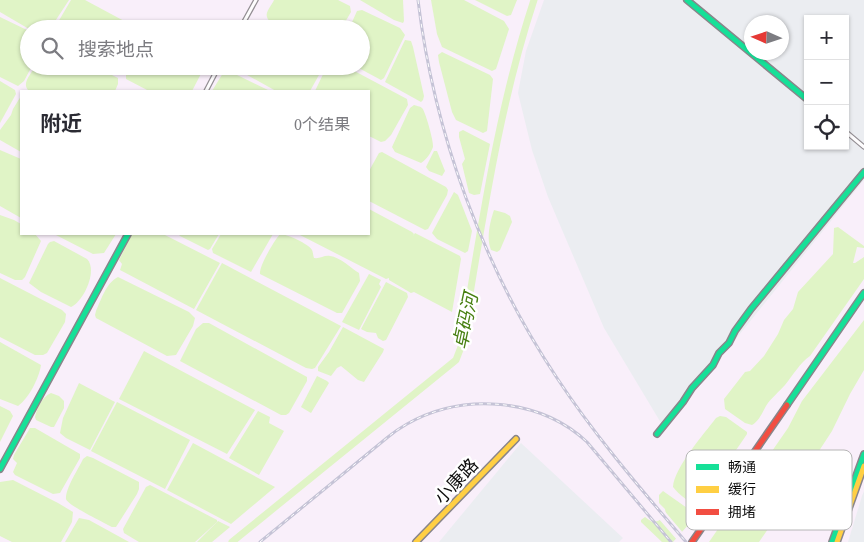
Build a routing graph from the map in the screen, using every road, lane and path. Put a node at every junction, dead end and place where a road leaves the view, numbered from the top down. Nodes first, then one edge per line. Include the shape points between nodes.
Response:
1 (256, 0) edge
2 (687, 0) edge
3 (245, 20) edge
4 (215, 75) edge
5 (207, 90) edge
6 (804, 97) edge
7 (849, 134) edge
8 (864, 147) edge
9 (864, 172) edge
10 (127, 235) edge
11 (864, 293) edge
12 (657, 434) dead end
13 (516, 439) dead end
14 (756, 450) edge
15 (864, 454) edge
16 (864, 466) edge
17 (0, 469) edge
18 (852, 487) edge
19 (852, 499) edge
20 (700, 530) edge
21 (836, 530) edge
22 (840, 530) edge
23 (416, 542) edge
24 (692, 542) edge
25 (832, 542) edge
26 (836, 542) edge

1 - 3 street
2 - 6 street
4 - 5 street
7 - 8 street
9 - 12 street via 751,309 713,365
10 - 17 street
11 - 14 street
13 - 23 street, 小康路
15 - 18 street
16 - 19 street
20 - 24 street
21 - 25 street
22 - 26 street

